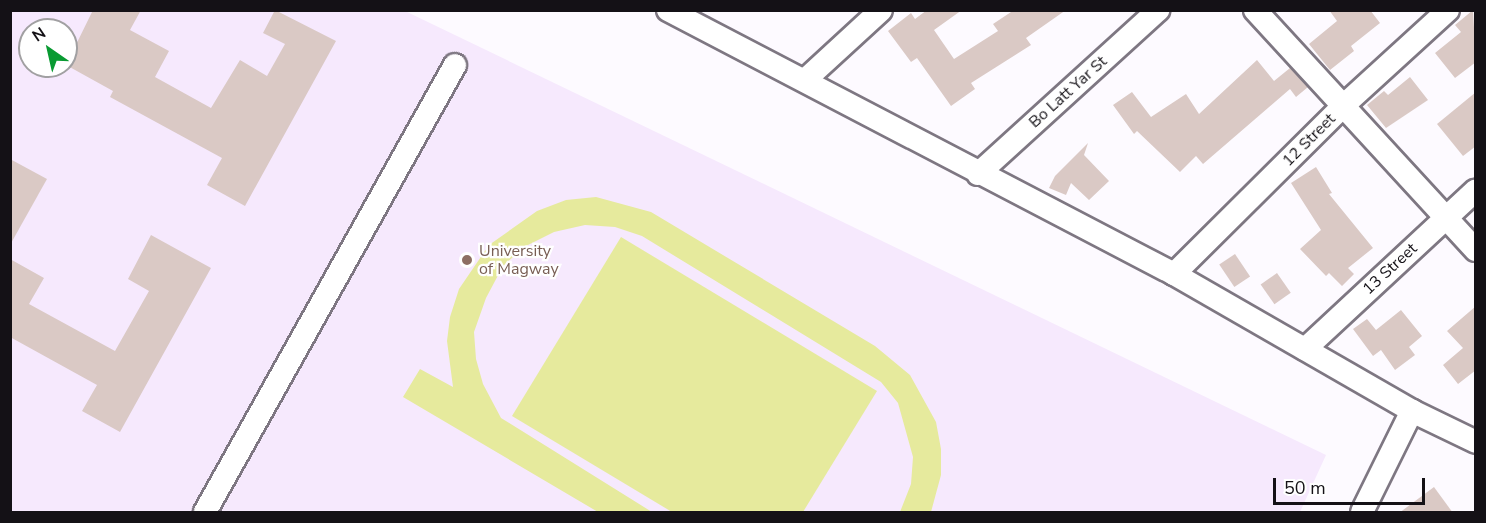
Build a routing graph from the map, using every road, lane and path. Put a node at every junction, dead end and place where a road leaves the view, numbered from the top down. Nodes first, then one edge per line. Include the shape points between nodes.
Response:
1 (668, 10) edge
2 (881, 10) edge
3 (1158, 10) edge
4 (1255, 10) edge
5 (1448, 10) edge
6 (455, 65) dead end
7 (805, 80) junction
8 (1343, 106) junction
9 (978, 174) junction
10 (1476, 190) edge
11 (1445, 217) junction
12 (1476, 250) edge
13 (1174, 274) junction
14 (1305, 350) junction
15 (1412, 411) junction
16 (1472, 433) edge
17 (205, 513) edge
18 (1362, 513) edge

1 - 7 street
2 - 7 street
3 - 9 street, Bo Latt Yar St
4 - 8 street
5 - 8 street, 12 Street
6 - 17 street
7 - 9 street
8 - 11 street
8 - 13 street, 12 Street
9 - 13 street
10 - 11 street, 13 Street
11 - 12 street
11 - 14 street, 13 Street
13 - 14 street
14 - 15 street
15 - 16 street
15 - 18 street

